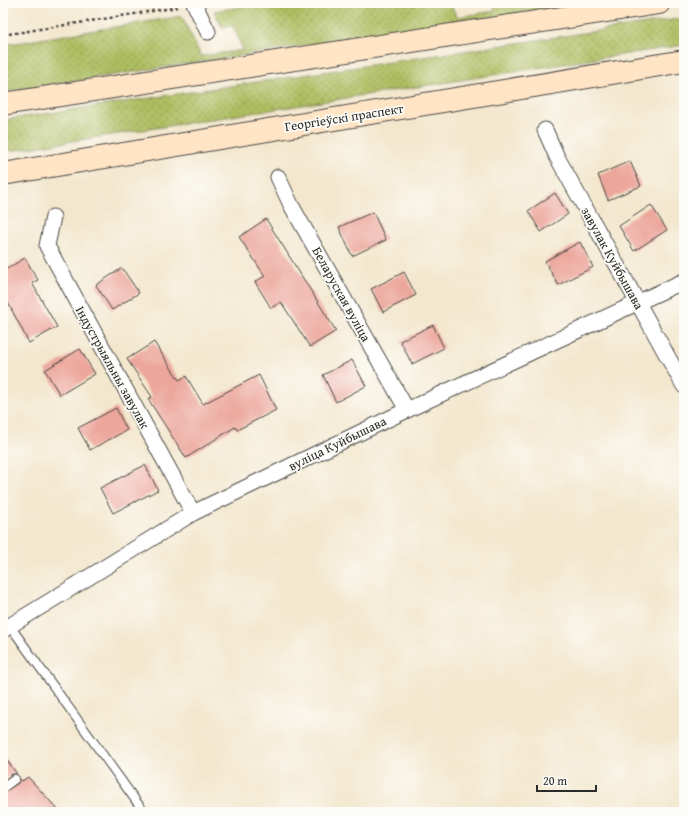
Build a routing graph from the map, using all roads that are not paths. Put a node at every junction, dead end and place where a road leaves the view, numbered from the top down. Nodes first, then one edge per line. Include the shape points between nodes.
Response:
1 (659, 3) edge
2 (195, 4) edge
3 (208, 32) dead end
4 (684, 61) edge
5 (3, 104) edge
6 (545, 130) dead end
7 (3, 174) edge
8 (278, 177) dead end
9 (53, 217) dead end
10 (684, 281) edge
11 (638, 302) junction
12 (684, 386) edge
13 (407, 410) junction
14 (193, 513) junction
15 (6, 628) edge
16 (15, 779) dead end
17 (3, 788) edge
18 (144, 812) edge

1 - 5 main road
2 - 3 street
4 - 7 main road, Георгіеўскі праспект
6 - 11 street, завулак Куйбышава via 557,157
8 - 13 street, Беларуская вуліца
9 - 14 street, Індустрыяльны завулак via 47,246
10 - 11 street, вуліца Куйбышава
11 - 12 street, завулак Куйбышава
11 - 13 street, вуліца Куйбышава
13 - 14 street, вуліца Куйбышава
14 - 15 street, вуліца Куйбышава
15 - 18 lane
16 - 17 lane

